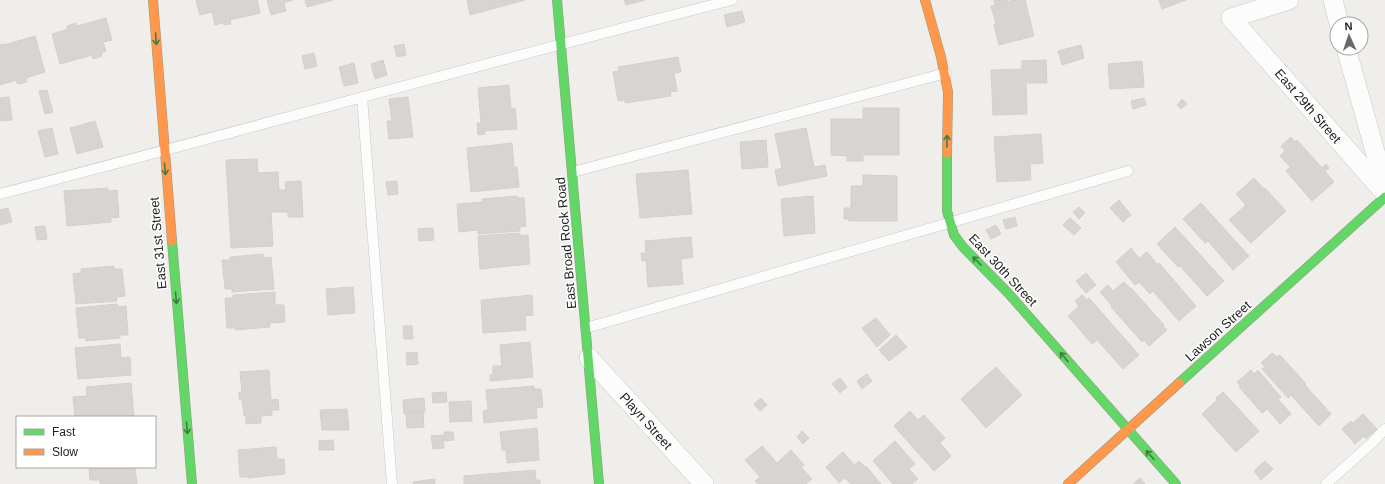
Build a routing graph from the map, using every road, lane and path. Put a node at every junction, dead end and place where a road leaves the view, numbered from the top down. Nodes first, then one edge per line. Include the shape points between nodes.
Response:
1 (153, 0) edge
2 (557, 0) edge
3 (732, 0) edge
4 (924, 0) edge
5 (1289, 0) edge
6 (1333, 0) edge
7 (1337, 16) edge
8 (561, 43) junction
9 (1348, 56) edge
10 (946, 73) junction
11 (362, 97) junction
12 (164, 151) junction
13 (1128, 171) dead end
14 (572, 172) junction
15 (1385, 187) edge
16 (1385, 193) edge
17 (0, 194) edge
18 (1385, 197) edge
19 (950, 223) junction
20 (586, 328) junction
21 (589, 358) junction
22 (1385, 429) edge
23 (1128, 430) junction
24 (192, 484) edge
25 (392, 484) edge
26 (600, 484) edge
27 (704, 484) edge
28 (1068, 484) edge
29 (1176, 484) edge
30 (1326, 484) edge

1 -> 12 street, East 31st Street
2 - 8 street, East Broad Rock Road
3 - 8 lane
4 - 10 street, East 30th Street
5 - 16 street, East 29th Street via 1231,18
6 - 7 street
8 - 11 lane
8 - 14 street, East Broad Rock Road
9 - 15 street
10 - 14 lane
19 -> 10 street, East 30th Street via 947,198
11 - 12 lane
11 - 25 lane
12 - 17 lane
12 -> 24 street, East 31st Street
13 - 19 lane
14 - 20 street, East Broad Rock Road
18 - 23 street, Lawson Street
19 - 20 lane
23 -> 19 street, East 30th Street via 1009,294 963,247 954,235
20 - 21 street, East Broad Rock Road
21 - 26 street, East Broad Rock Road
21 - 27 street, Playn Street
22 - 30 lane
23 - 28 street, Lawson Street
29 -> 23 street, East 30th Street

